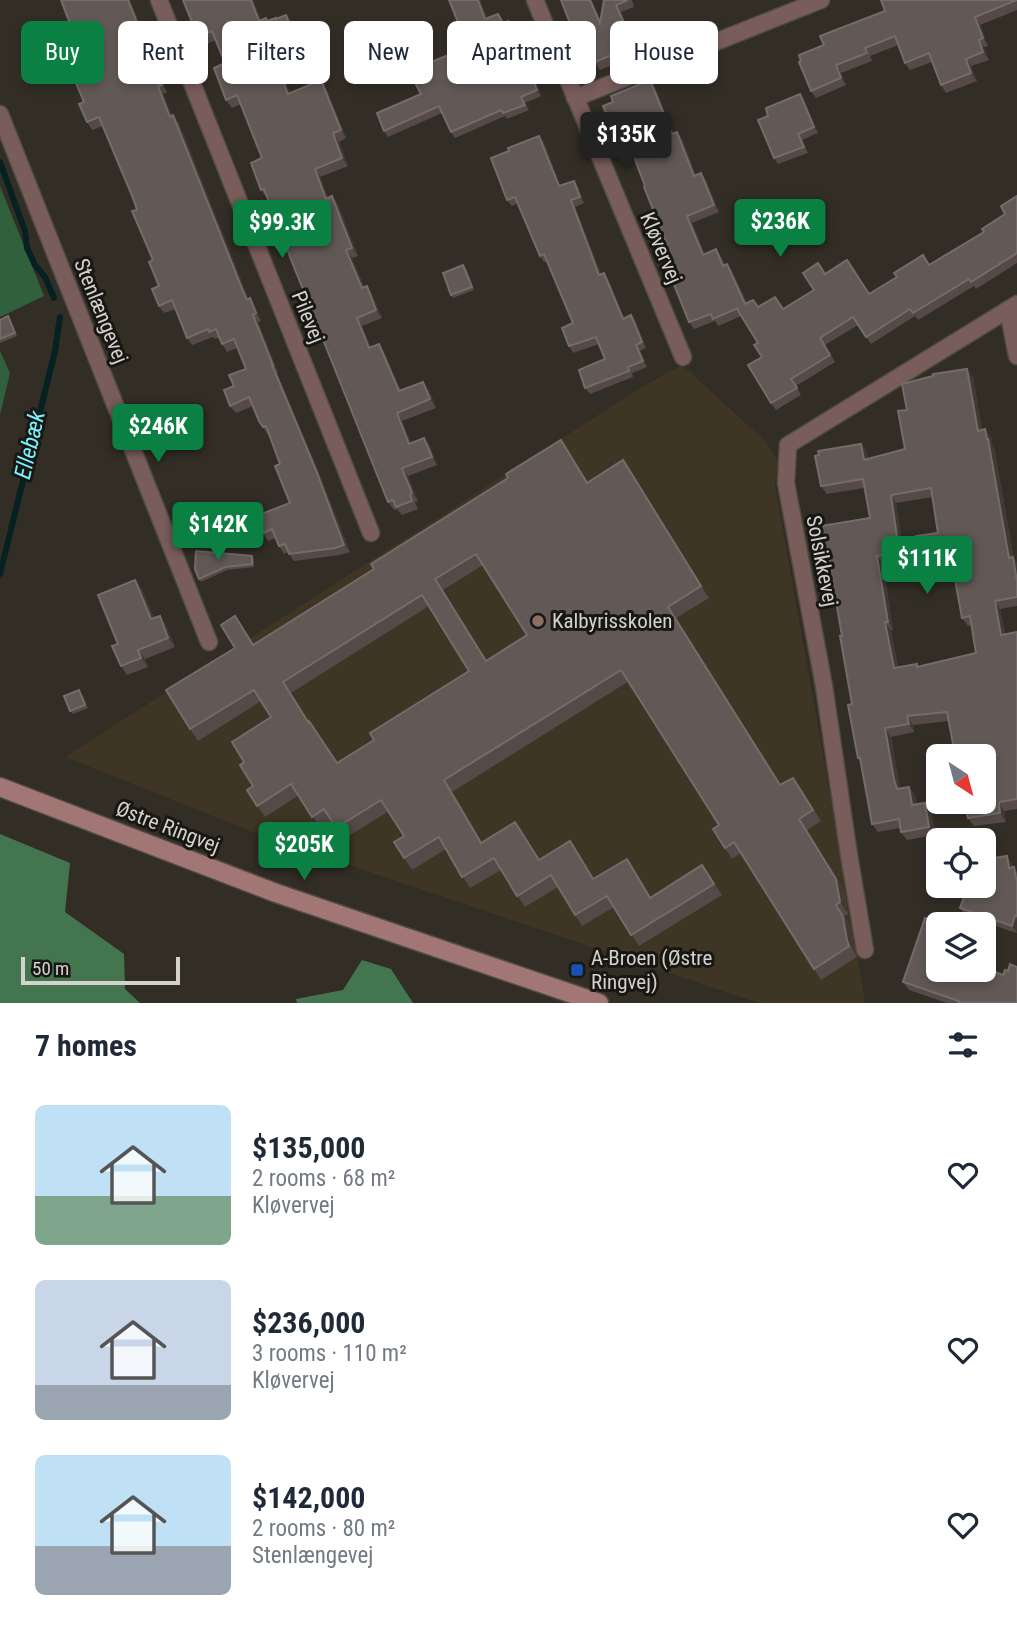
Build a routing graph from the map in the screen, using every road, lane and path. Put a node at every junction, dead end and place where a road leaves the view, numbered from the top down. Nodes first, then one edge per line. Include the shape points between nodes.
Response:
1 (159, 0) edge
2 (536, 0) edge
3 (821, 0) edge
4 (575, 98) junction
5 (0, 114) edge
6 (1013, 307) edge
7 (1017, 356) edge
8 (683, 357) dead end
9 (371, 533) dead end
10 (208, 642) dead end
11 (0, 787) edge
12 (865, 950) dead end
13 (599, 1003) edge

1 - 9 street, Pilevej
2 - 4 street, Kløvervej
3 - 4 street
4 - 8 street, Kløvervej
5 - 10 street, Stenlængevej
6 - 7 street
6 - 12 street, Solsikkevej via 788,445 786,483 824,686
11 - 13 street, Østre Ringvej via 276,892

